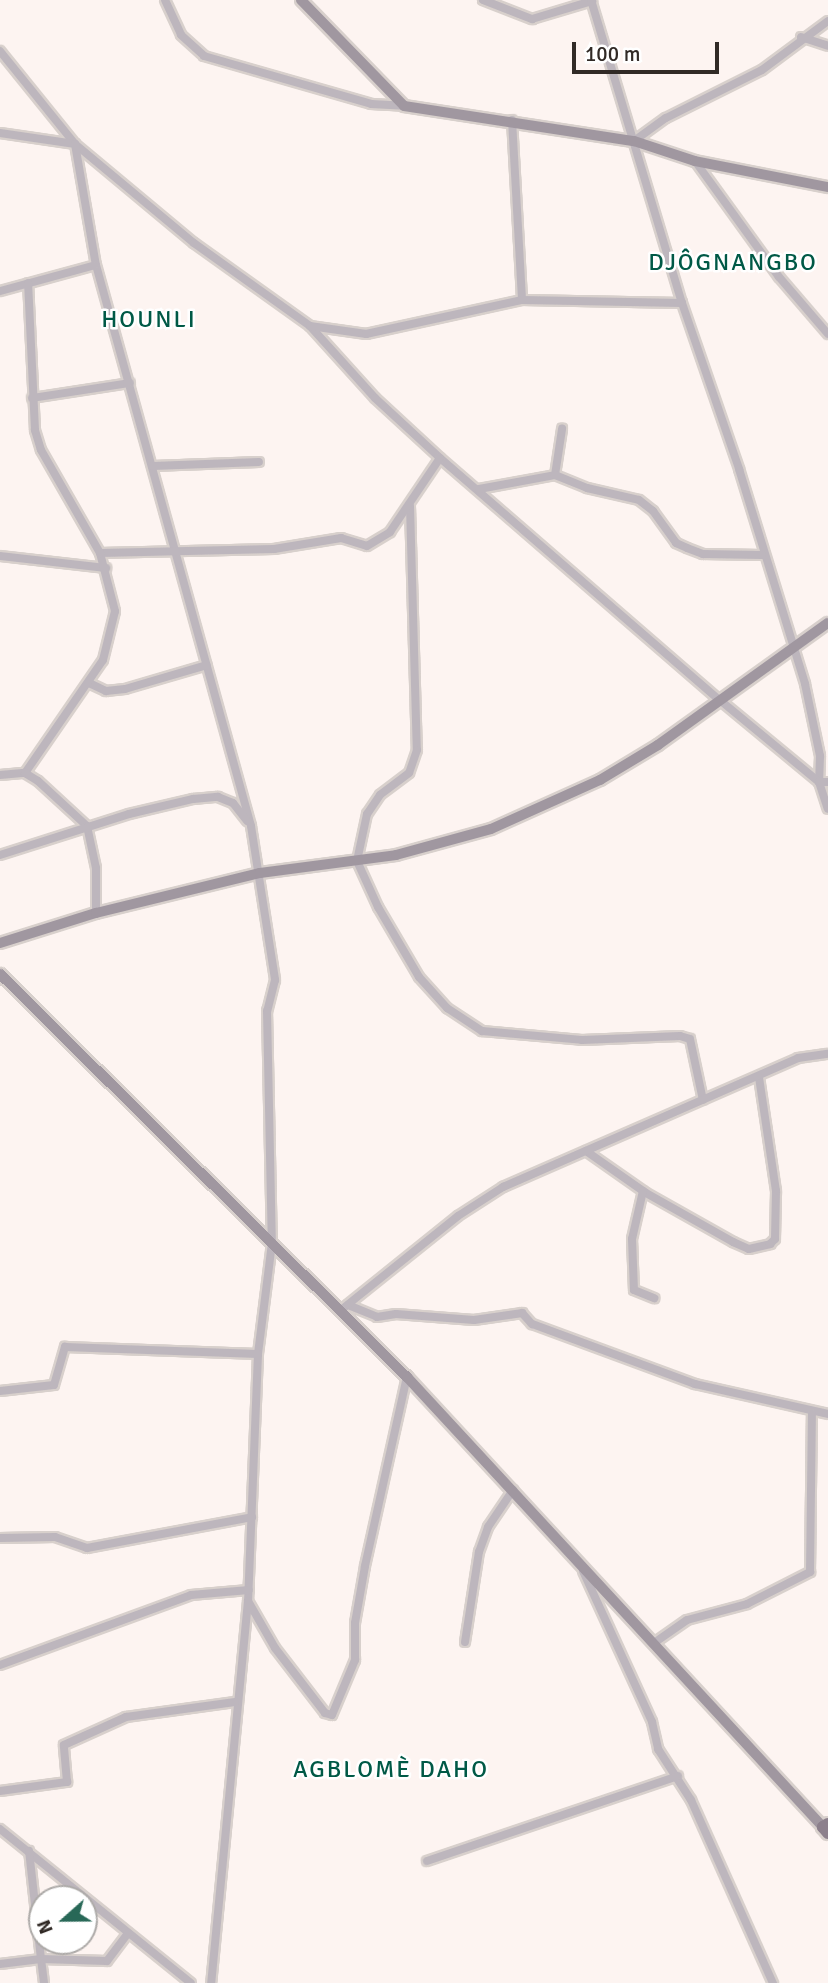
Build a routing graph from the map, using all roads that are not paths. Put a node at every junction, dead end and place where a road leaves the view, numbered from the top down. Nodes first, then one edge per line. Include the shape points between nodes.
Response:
1 (165, 0) edge
2 (302, 0) edge
3 (483, 0) edge
4 (592, 0) edge
5 (828, 21) edge
6 (801, 37) junction
7 (828, 46) edge
8 (0, 51) edge
9 (404, 106) junction
10 (512, 120) junction
11 (0, 133) edge
12 (634, 141) junction
13 (75, 144) junction
14 (695, 161) junction
15 (828, 187) edge
16 (96, 265) junction
17 (28, 283) junction
18 (0, 291) edge
19 (522, 300) junction
20 (682, 303) junction
21 (310, 326) junction
22 (828, 334) edge
23 (130, 383) junction
24 (32, 398) junction
25 (562, 429) dead end
26 (440, 458) junction
27 (260, 462) dead end
28 (153, 466) junction
29 (555, 475) junction
30 (479, 489) junction
31 (410, 506) junction
32 (177, 551) junction
33 (100, 553) junction
34 (762, 555) junction
35 (0, 556) edge
36 (106, 568) junction
37 (828, 623) edge
38 (792, 650) junction
39 (207, 665) junction
40 (89, 683) junction
41 (721, 701) junction
42 (24, 773) junction
43 (0, 775) edge
44 (824, 782) edge
45 (828, 809) edge
46 (87, 826) junction
47 (251, 826) junction
48 (0, 855) edge
49 (357, 861) junction
50 (260, 873) junction
51 (96, 913) junction
52 (0, 943) edge
53 (0, 974) edge
54 (828, 1054) edge
55 (760, 1077) junction
56 (703, 1100) junction
57 (586, 1152) junction
58 (643, 1191) junction
59 (272, 1243) junction
60 (654, 1298) dead end
61 (345, 1308) junction
62 (258, 1354) junction
63 (407, 1377) junction
64 (0, 1391) edge
65 (812, 1413) junction
66 (828, 1415) edge
67 (513, 1490) junction
68 (252, 1517) junction
69 (0, 1538) edge
70 (578, 1560) junction
71 (249, 1590) junction
72 (248, 1601) junction
73 (465, 1642) dead end
74 (654, 1643) junction
75 (0, 1665) edge
76 (235, 1702) junction
77 (678, 1776) junction
78 (0, 1791) edge
79 (826, 1828) edge
80 (0, 1829) edge
81 (29, 1851) junction
82 (427, 1861) dead end
83 (128, 1933) junction
84 (41, 1959) junction
85 (0, 1964) edge
86 (189, 1982) edge
87 (44, 1983) edge
88 (211, 1983) edge
89 (774, 1983) edge

1 - 9 street via 181,35 204,56 371,104
2 - 9 street
3 - 4 street via 532,19
4 - 12 street
5 - 6 street
6 - 7 street
6 - 12 street via 762,70 666,118
8 - 13 street
9 - 10 street
10 - 12 street
10 - 19 street
11 - 13 street
12 - 14 street
12 - 20 street
13 - 16 street
13 - 21 street via 194,243
14 - 15 street
14 - 22 street
16 - 17 street
16 - 23 street
17 - 18 street
17 - 24 street
19 - 20 street
19 - 21 street via 366,334 338,334
20 - 34 street via 739,469
21 - 26 street via 375,398
23 - 24 street
23 - 28 street
24 - 33 street via 41,450
25 - 29 street
26 - 30 street
26 - 31 street via 420,483
27 - 28 street
28 - 32 street
29 - 30 street
29 - 34 street via 639,500 653,510 676,543 687,548 703,554
30 - 41 street
31 - 32 street via 390,532 367,546 341,538 274,549
31 - 49 street via 417,750 409,773 370,805
32 - 33 street
32 - 39 street
33 - 36 street
34 - 38 street
35 - 36 street
36 - 40 street via 113,594 114,628
37 - 38 street
38 - 41 street
38 - 44 street via 815,722
39 - 40 street via 125,689 106,691
39 - 47 street
40 - 42 street
41 - 44 street
41 - 49 street via 646,752 541,808 491,829
42 - 43 street
42 - 46 street via 53,790
44 - 45 street
46 - 47 street via 218,797 233,803
46 - 48 street
46 - 51 street via 96,868
47 - 50 street
49 - 50 street
49 - 56 street via 395,941 447,1008 482,1031 582,1040 690,1039
50 - 51 street
50 - 59 street via 275,980 267,1011
51 - 52 street
53 - 59 street
54 - 55 street via 798,1058
55 - 56 street
55 - 58 street via 776,1191 775,1239 770,1244 749,1249
56 - 57 street
57 - 58 street
57 - 61 street via 492,1194
58 - 60 street via 632,1239 634,1290
59 - 61 street
59 - 62 street
61 - 63 street
61 - 65 street via 377,1317 396,1314 474,1320 522,1313 532,1324 695,1384
62 - 64 street via 65,1347 54,1385
62 - 68 street
63 - 67 street
63 - 72 street via 365,1566 355,1623 355,1660 332,1715 325,1713 275,1648
65 - 66 street
65 - 74 street via 810,1572 747,1604 687,1620
67 - 70 street
67 - 73 street via 488,1527 479,1552
68 - 69 street via 87,1548 55,1537
68 - 71 street
70 - 74 street
70 - 77 street via 652,1722 658,1749
71 - 72 street
71 - 75 street via 191,1595
72 - 76 street
74 - 79 street
76 - 78 street via 126,1717 64,1745 67,1782
76 - 88 street
77 - 82 street
77 - 89 street
80 - 81 street
81 - 83 street
81 - 84 street
83 - 84 street via 107,1961
83 - 86 street
84 - 85 street
84 - 87 street

